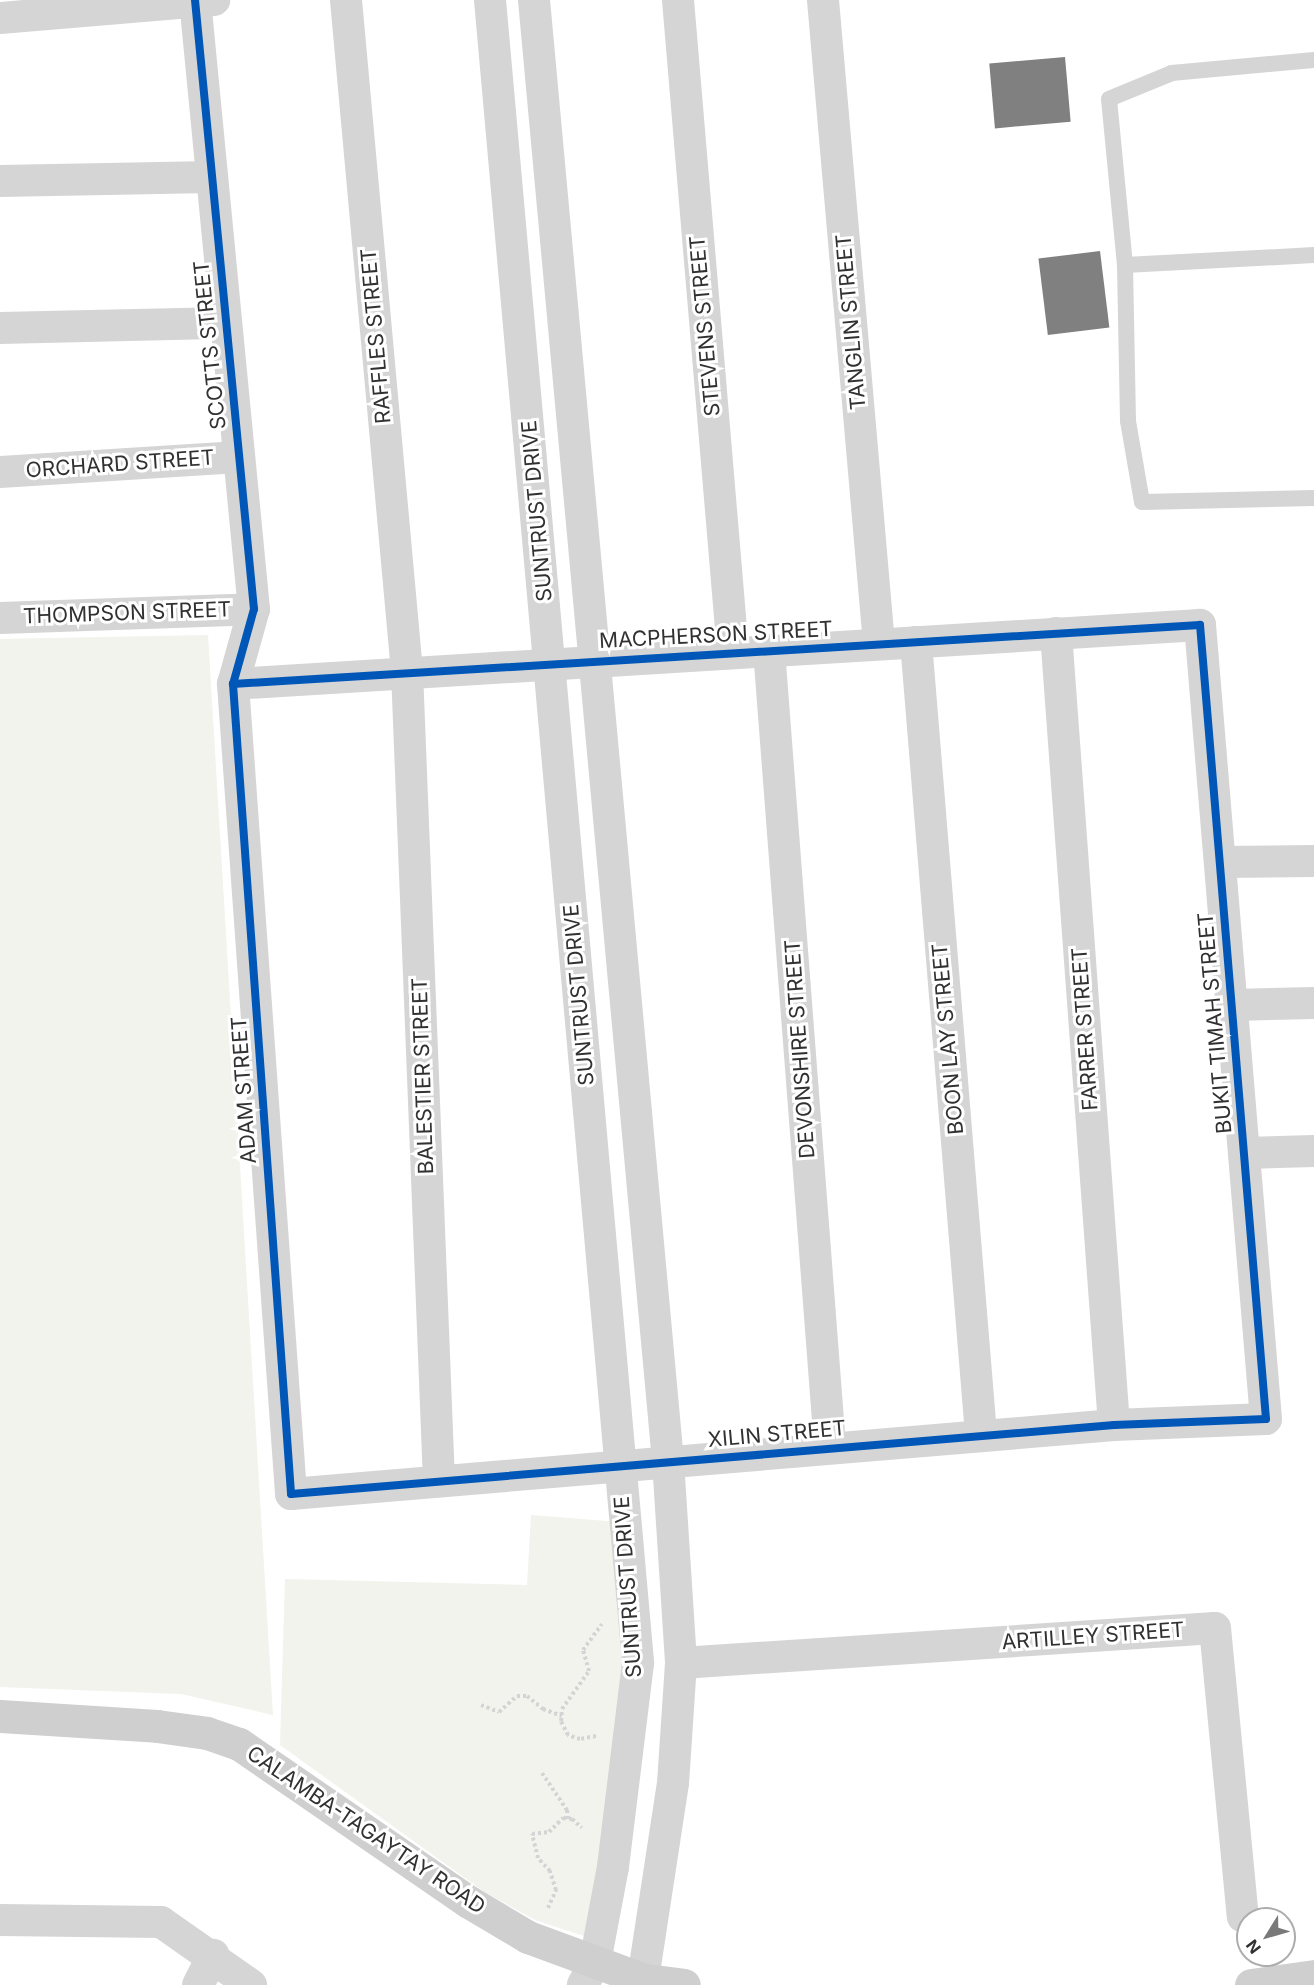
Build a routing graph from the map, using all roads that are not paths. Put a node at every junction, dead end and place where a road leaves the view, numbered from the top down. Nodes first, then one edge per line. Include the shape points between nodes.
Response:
1 (346, 0) edge
2 (490, 0) edge
3 (534, 0) edge
4 (678, 0) edge
5 (823, 0) edge
6 (201, 1) edge
7 (63, 6) edge
8 (0, 18) edge
9 (1314, 60) edge
10 (212, 177) junction
11 (0, 181) edge
12 (1314, 255) edge
13 (1125, 265) junction
14 (226, 323) junction
15 (0, 328) edge
16 (239, 457) junction
17 (0, 472) edge
18 (1314, 498) edge
19 (254, 609) junction
20 (0, 618) edge
21 (1200, 625) joint
22 (1056, 633) junction
23 (916, 642) junction
24 (879, 644) junction
25 (769, 650) junction
26 (733, 652) junction
27 (595, 660) junction
28 (551, 663) junction
29 (407, 671) junction
30 (233, 684) junction
31 (1314, 861) edge
32 (1220, 862) junction
33 (1314, 1003) edge
34 (1232, 1005) junction
35 (1314, 1151) edge
36 (1244, 1153) junction
37 (1266, 1419) joint
38 (1113, 1425) junction
39 (981, 1435) junction
40 (831, 1448) junction
41 (668, 1461) junction
42 (619, 1466) junction
43 (439, 1481) junction
44 (291, 1494) joint
45 (681, 1663) junction
46 (0, 1716) edge
47 (1242, 1907) edge
48 (0, 1920) edge
49 (213, 1955) junction
50 (589, 1974) edge
51 (1314, 1976) edge
52 (644, 1982) edge
53 (198, 1985) edge
54 (251, 1985) edge
55 (684, 1985) edge
56 (1251, 1985) edge

1 - 29 street, RAFFLES STREET
2 - 28 street, SUNTRUST DRIVE
3 - 27 street, SUNTRUST DRIVE
4 - 26 street, STEVENS STREET
5 - 24 street, TANGLIN STREET
6 - 7 street
6 - 10 street, SCOTTS STREET
7 - 8 street
9 - 13 lane via 1172,73 1109,99
10 - 11 street
10 - 14 street, SCOTTS STREET
12 - 13 lane
13 - 18 lane via 1128,421 1142,502
14 - 15 street
14 - 16 street, SCOTTS STREET
16 - 17 street, ORCHARD STREET
16 - 19 street, SCOTTS STREET
19 - 20 street, THOMPSON STREET
19 - 30 street, SCOTTS STREET
21 - 22 street, MACPHERSON STREET
21 - 32 street, BUKIT TIMAH STREET
22 - 23 street, MACPHERSON STREET
22 - 38 street, FARRER STREET
23 - 24 street, MACPHERSON STREET
23 - 39 street, BOON LAY STREET
24 - 25 street, MACPHERSON STREET
25 - 26 street, MACPHERSON STREET
25 - 40 street, DEVONSHIRE STREET
26 - 27 street, MACPHERSON STREET
27 - 28 street, MACPHERSON STREET
27 - 41 street, SUNTRUST DRIVE
28 - 29 street, MACPHERSON STREET
28 - 42 street, SUNTRUST DRIVE
29 - 30 street, MACPHERSON STREET
29 - 43 street, BALESTIER STREET
30 - 44 street, ADAM STREET
31 - 32 street
32 - 34 street, BUKIT TIMAH STREET
33 - 34 street
34 - 36 street, BUKIT TIMAH STREET
35 - 36 street
36 - 37 street, BUKIT TIMAH STREET
37 - 38 street, XILIN STREET
38 - 39 street, XILIN STREET
39 - 40 street, XILIN STREET
40 - 41 street, XILIN STREET
41 - 42 street, XILIN STREET
41 - 45 street, SUNTRUST DRIVE
42 - 43 street, XILIN STREET
42 - 50 street, SUNTRUST DRIVE via 638,1663 615,1853
43 - 44 street, XILIN STREET
45 - 47 street, ARTILLEY STREET via 1215,1628
45 - 52 street, SUNTRUST DRIVE via 674,1783
46 - 50 main road, CALAMBA-TAGAYTAY ROAD via 157,1726 207,1733 239,1744 469,1902
48 - 49 street via 161,1922
49 - 53 street
49 - 54 street
50 - 52 main road, CALAMBA-TAGAYTAY ROAD
51 - 56 main road
52 - 55 main road, CALAMBA-TAGAYTAY ROAD

